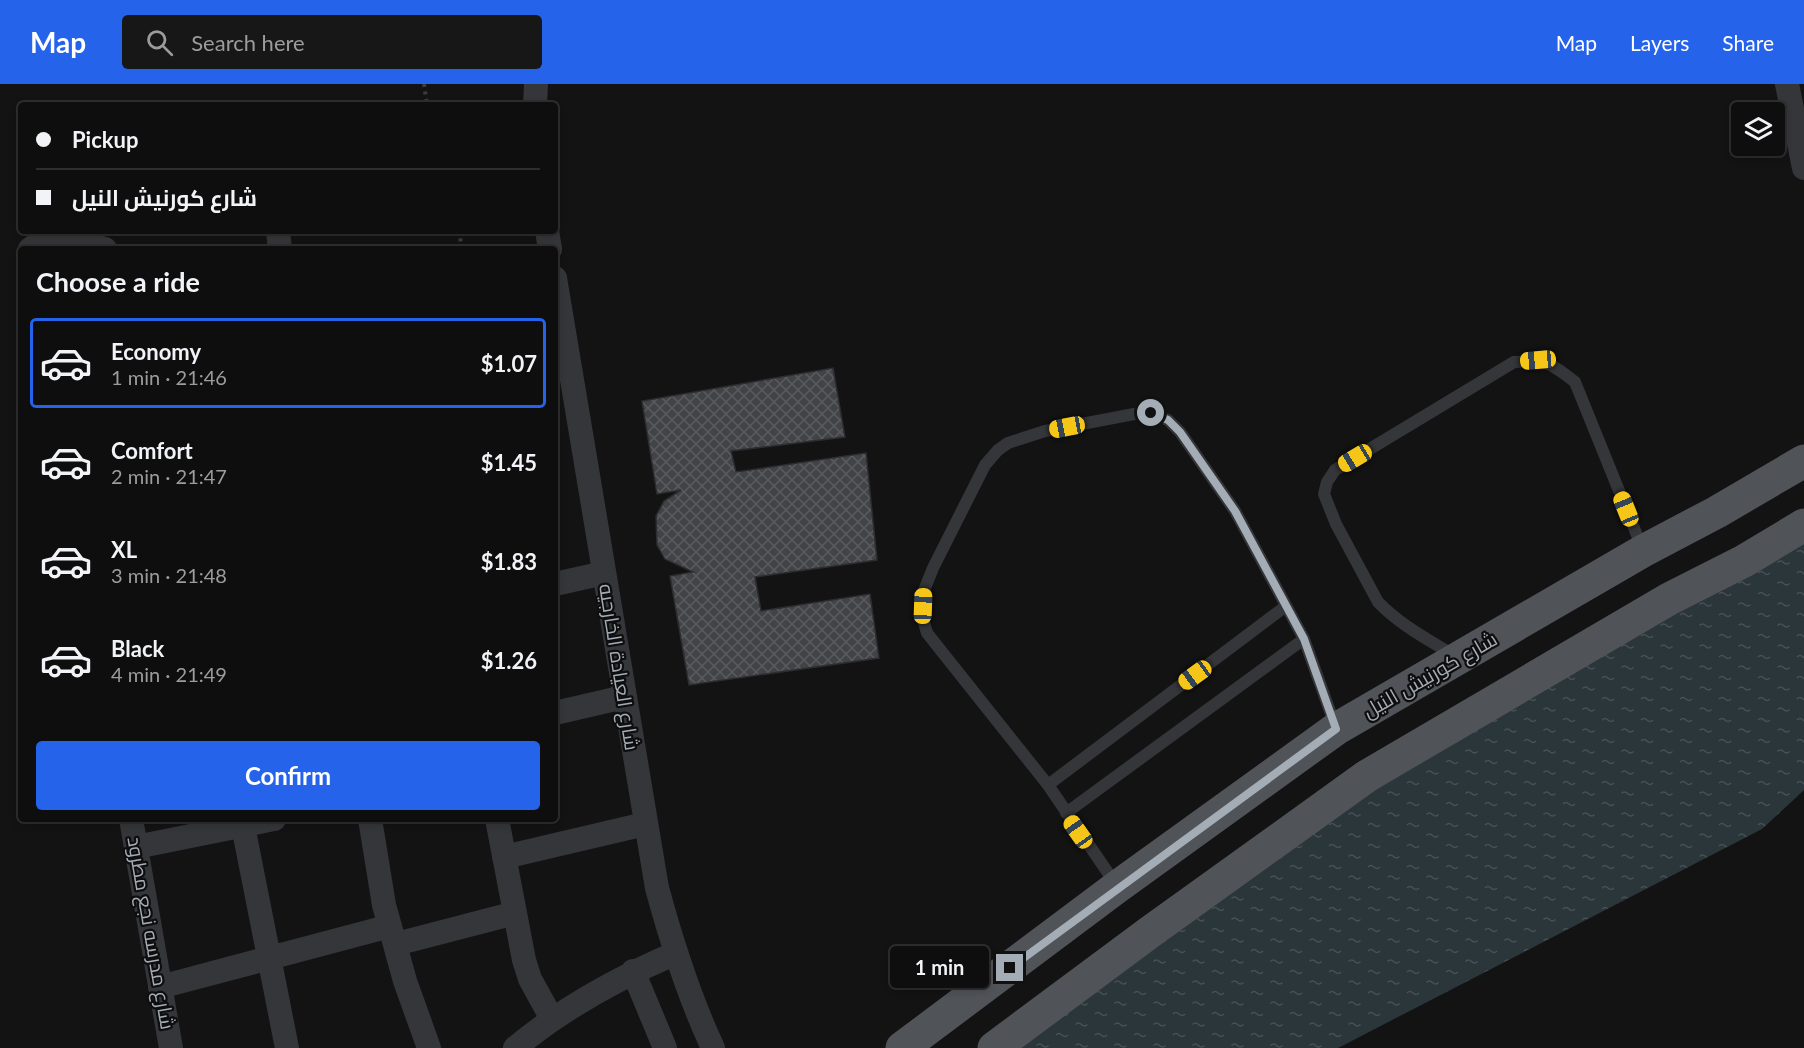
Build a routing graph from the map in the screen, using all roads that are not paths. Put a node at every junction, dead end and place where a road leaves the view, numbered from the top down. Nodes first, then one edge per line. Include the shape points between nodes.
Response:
1 (536, 84) edge
2 (1787, 84) edge
3 (535, 102) edge
4 (1804, 168) edge
5 (34, 246) edge
6 (93, 246) edge
7 (558, 312) edge
8 (562, 365) edge
9 (1804, 461) edge
10 (1804, 525) edge
11 (1643, 551) junction
12 (604, 573) junction
13 (558, 583) edge
14 (1287, 606) junction
15 (1304, 639) junction
16 (1459, 658) junction
17 (624, 697) junction
18 (558, 712) edge
19 (1336, 729) junction
20 (1048, 785) junction
21 (1066, 813) junction
22 (132, 822) edge
23 (261, 822) edge
24 (370, 822) edge
25 (498, 822) edge
26 (645, 824) junction
27 (243, 826) junction
28 (136, 847) junction
29 (504, 856) junction
30 (1118, 887) junction
31 (515, 913) junction
32 (393, 935) junction
33 (676, 953) junction
34 (269, 958) junction
35 (633, 971) junction
36 (160, 987) junction
37 (552, 1019) junction
38 (171, 1048) edge
39 (287, 1048) edge
40 (429, 1048) edge
41 (516, 1048) edge
42 (665, 1048) edge
43 (713, 1048) edge
44 (902, 1048) edge
45 (994, 1048) edge

1 - 3 street
2 - 4 street
5 - 6 street via 51,240
7 - 8 street, شارع العيادة الخارجيه
8 - 12 street, شارع العيادة الخارجيه
9 - 11 main road, شارع كورنيش النيل
10 - 45 main road via 1669,599 1367,776
11 - 16 main road, شارع كورنيش النيل
11 - 16 lane via 1575,382 1557,367 1538,360 1514,362 1335,470 1324,494 1378,603 1410,629
12 - 13 street
12 - 17 street, شارع العيادة الخارجيه
14 - 15 lane
14 - 20 lane
14 - 20 lane via 1235,511 1168,420 1151,413 1134,414 1044,431 998,450 985,465 933,568 924,593 923,619 927,633
15 - 19 lane
15 - 21 lane
16 - 19 main road, شارع كورنيش النيل
17 - 18 street
17 - 26 street, شارع العيادة الخارجيه
19 - 30 main road, شارع كورنيش النيل
20 - 21 lane
21 - 30 lane
22 - 28 street, شارع مدرسه نجع مطرود
23 - 27 street
24 - 32 street
25 - 29 street
26 - 29 street
26 - 33 street, شارع العيادة الخارجيه via 657,888
27 - 28 street
27 - 34 street
28 - 36 street, شارع مدرسه نجع مطرود
29 - 31 street
30 - 44 main road, شارع كورنيش النيل
31 - 32 street
31 - 37 street via 530,979
32 - 34 street
32 - 40 street
33 - 35 street
33 - 43 street, شارع العيادة الخارجيه
34 - 36 street
34 - 39 street
35 - 37 street
35 - 42 street
36 - 38 street, شارع مدرسه نجع مطرود
37 - 41 street

